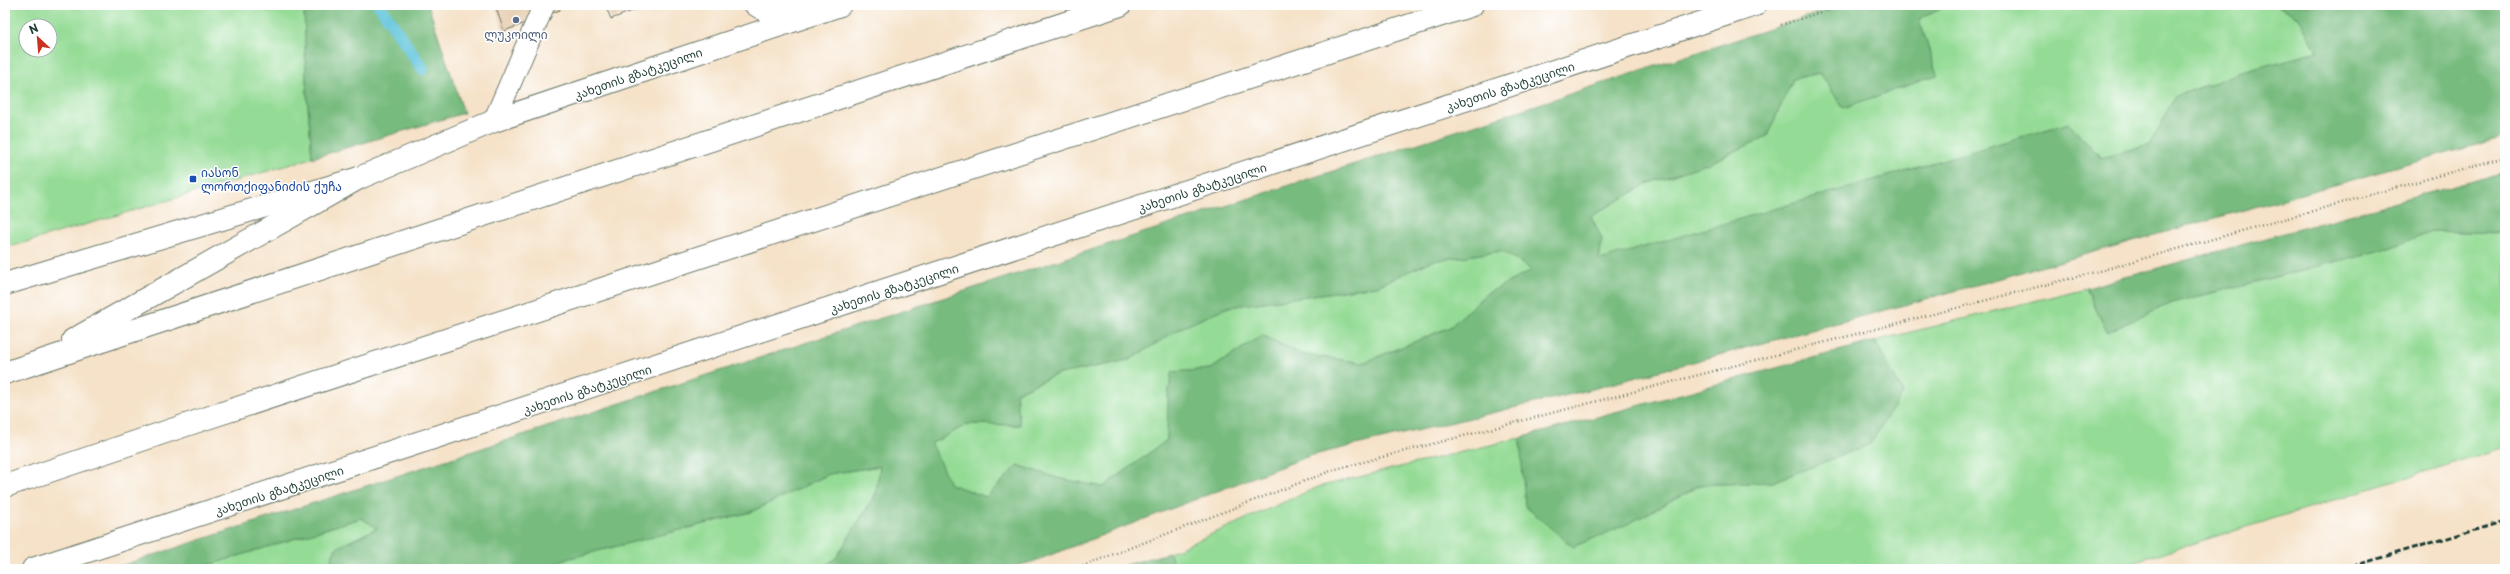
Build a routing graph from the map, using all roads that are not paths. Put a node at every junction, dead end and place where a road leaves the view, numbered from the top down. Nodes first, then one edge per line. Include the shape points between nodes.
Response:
1 (544, 5) edge
2 (755, 5) edge
3 (840, 5) edge
4 (1120, 5) edge
5 (1472, 5) edge
6 (1755, 5) edge
7 (782, 14) edge
8 (494, 121) junction
9 (359, 178) junction
10 (5, 284) edge
11 (29, 364) junction
12 (5, 373) edge
13 (5, 486) edge
14 (33, 569) edge

1 - 8 lane
2 - 7 lane
3 - 7 main road, კახეთის გზატკეცილი
4 - 11 main road
5 - 13 main road via 218,414
6 - 14 main road, კახეთის გზატკეცილი
7 - 8 main road, კახეთის გზატკეცილი
8 - 9 main road, კახეთის გზატკეცილი
9 - 10 main road, კახეთის გზატკეცილი
9 - 11 main road
11 - 12 main road

